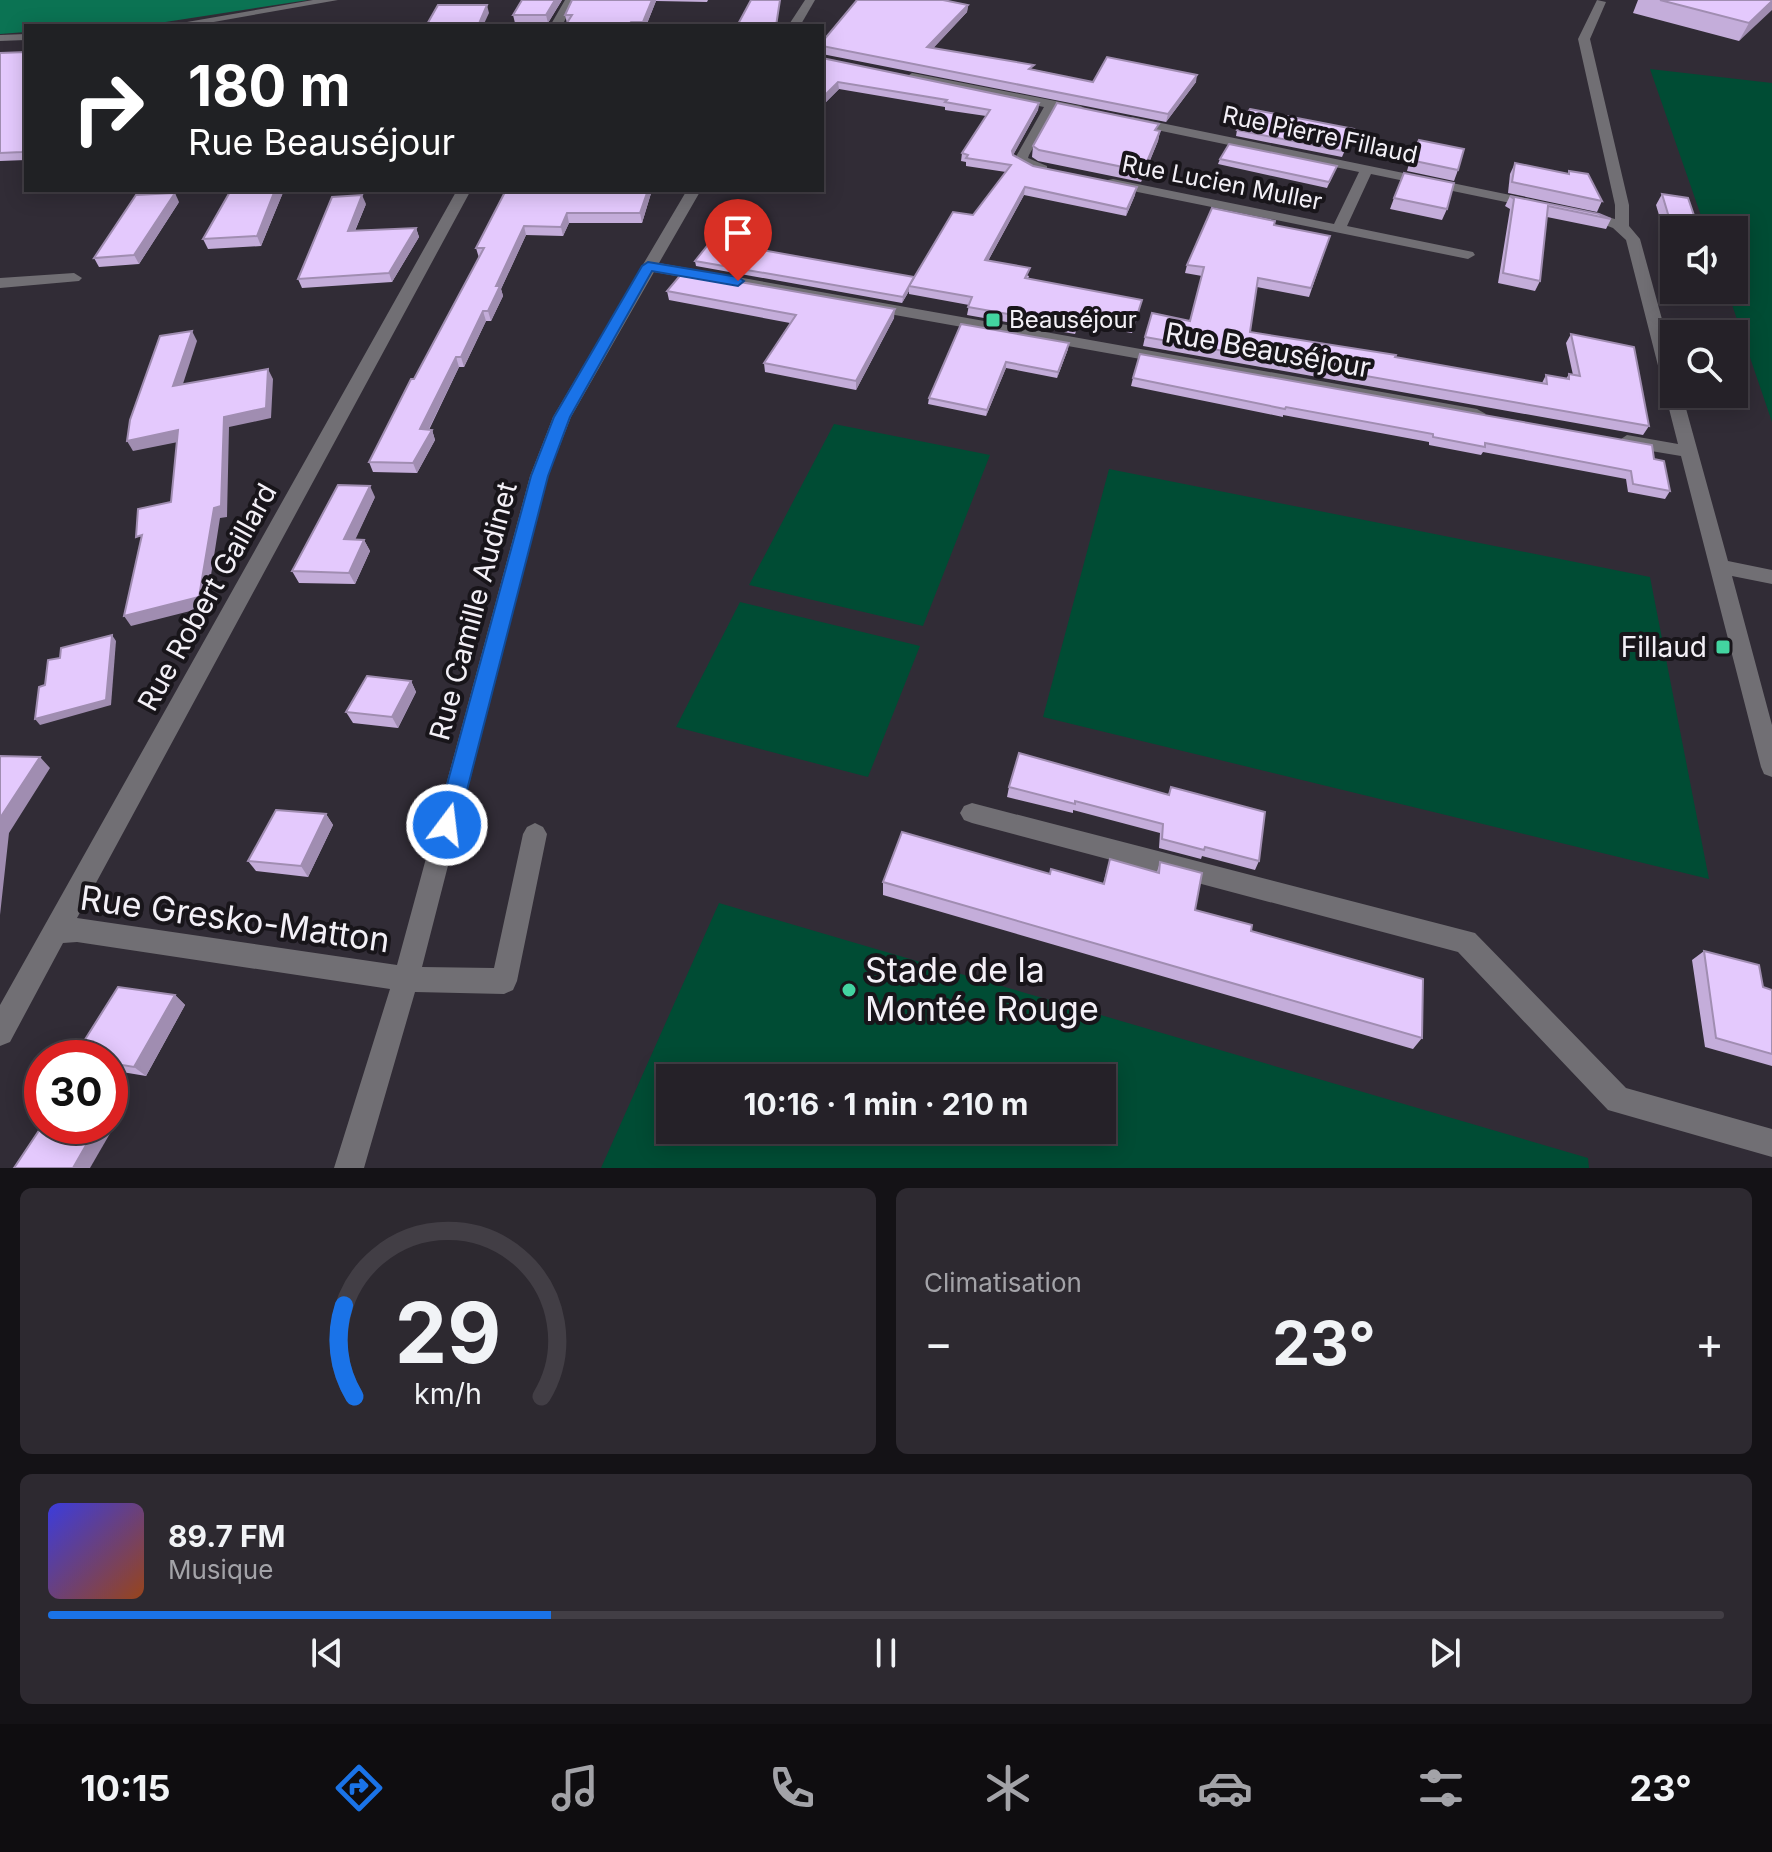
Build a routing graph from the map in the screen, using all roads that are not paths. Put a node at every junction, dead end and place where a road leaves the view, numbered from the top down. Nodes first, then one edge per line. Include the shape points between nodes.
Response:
1 (333, 0) edge
2 (570, 0) edge
3 (810, 0) edge
4 (1601, 2) dead end
5 (183, 24) edge
6 (557, 24) edge
7 (795, 24) edge
8 (24, 37) edge
9 (0, 38) edge
10 (899, 74) edge
11 (1052, 104) junction
12 (1097, 114) edge
13 (1112, 117) edge
14 (1367, 169) junction
15 (1064, 173) edge
16 (1094, 179) edge
17 (463, 192) edge
18 (693, 192) edge
19 (1553, 208) edge
20 (1568, 211) edge
21 (1622, 227) junction
22 (1339, 229) junction
23 (1468, 255) dead end
24 (648, 266) junction
25 (74, 278) dead end
26 (0, 283) edge
27 (1487, 416) edge
28 (1612, 438) edge
29 (1690, 452) junction
30 (1720, 567) junction
31 (1772, 577) edge
32 (1772, 767) edge
33 (972, 813) dead end
34 (535, 834) dead end
35 (54, 931) junction
36 (406, 979) junction
37 (0, 1032) edge
38 (1772, 1143) edge
39 (349, 1168) edge

1 - 5 street
2 - 6 street
3 - 7 street
4 - 21 street via 1584,39 1622,205
8 - 9 street
10 - 11 street
11 - 12 street
11 - 15 street via 1021,160
13 - 14 street, Rue Pierre Fillaud
14 - 19 street, Rue Pierre Fillaud
14 - 22 street, Rue Lucien Muller
16 - 22 street, Rue Lucien Muller
17 - 35 street, Rue Robert Gaillard
18 - 24 street, Rue Camille Audinet
20 - 21 street
21 - 29 street via 1633,239
22 - 23 street, Rue Lucien Muller
24 - 27 street, Rue Beauséjour
24 - 36 street, Rue Camille Audinet via 562,417 539,476
25 - 26 street
28 - 29 street
29 - 30 street
30 - 31 street
30 - 32 street
33 - 38 street via 1466,942 1618,1100
34 - 36 street, Rue Gresko-Matton via 504,981
35 - 36 street, Rue Gresko-Matton via 95,932
35 - 37 street, Rue Robert Gaillard
36 - 39 street, Rue Camille Audinet

